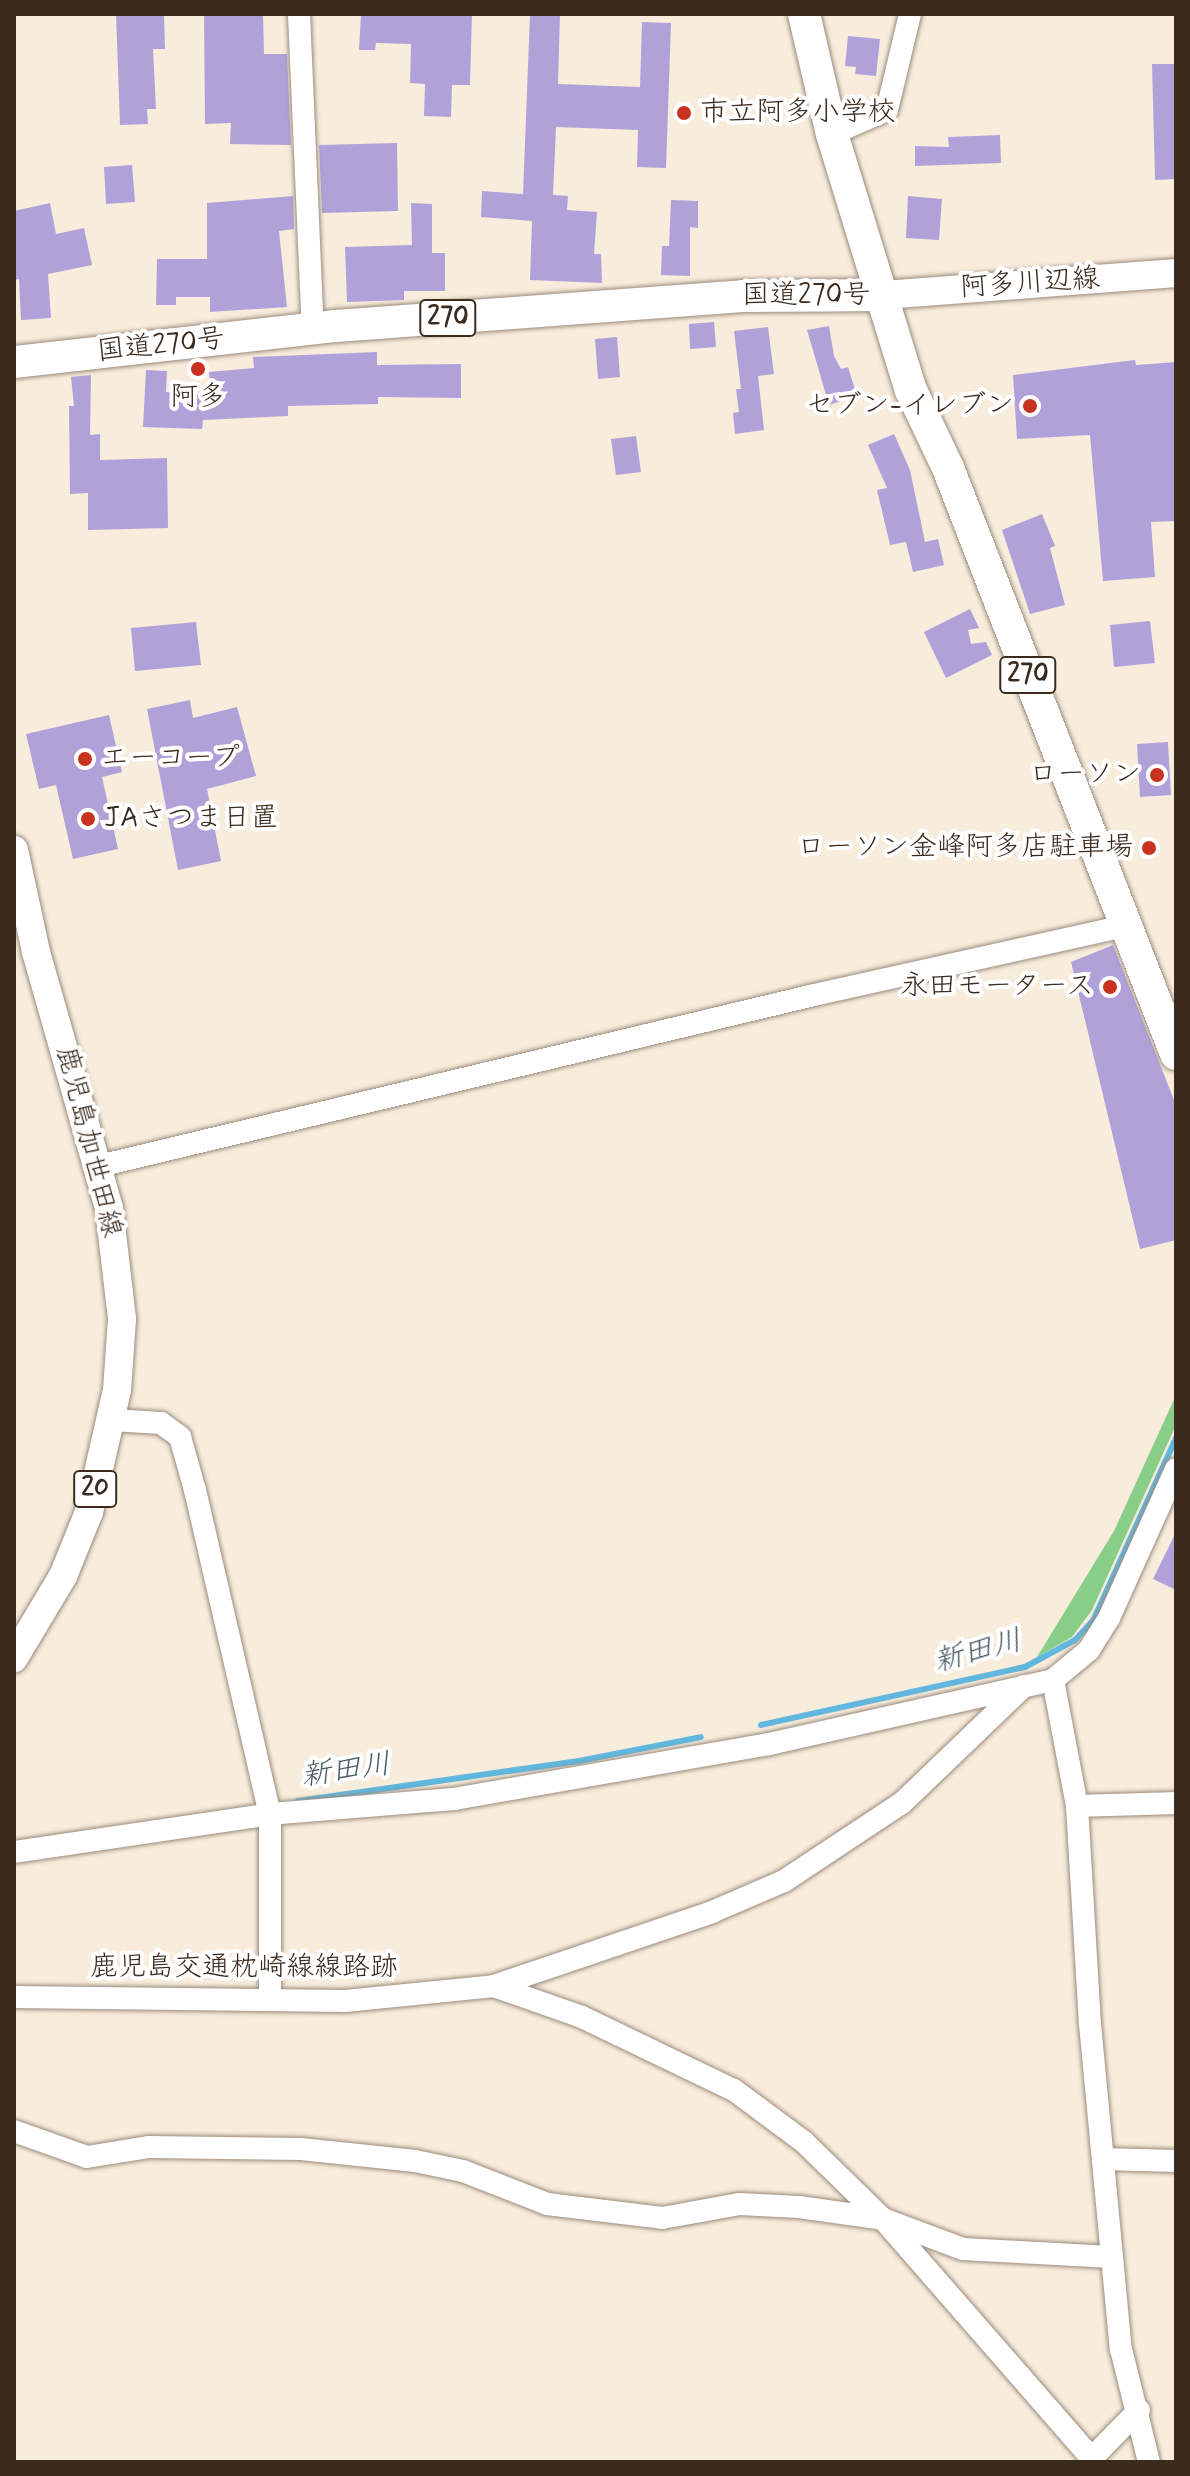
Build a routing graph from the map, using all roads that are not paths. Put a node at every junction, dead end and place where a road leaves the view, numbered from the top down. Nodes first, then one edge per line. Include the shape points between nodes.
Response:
1 (299, 14) edge
2 (804, 14) edge
3 (910, 14) edge
4 (832, 134) junction
5 (1176, 273) edge
6 (884, 295) junction
7 (313, 329) junction
8 (14, 362) edge
9 (14, 850) edge
10 (1126, 926) junction
11 (25, 952) edge
12 (1176, 1054) edge
13 (99, 1166) junction
14 (112, 1420) junction
15 (1176, 1469) edge
16 (17, 1649) edge
17 (1053, 1680) junction
18 (1024, 1686) junction
19 (1176, 1803) edge
20 (1077, 1806) junction
21 (270, 1814) junction
22 (14, 1852) edge
23 (494, 1986) junction
24 (14, 1997) edge
25 (270, 2000) junction
26 (14, 2131) edge
27 (1103, 2159) junction
28 (1176, 2161) edge
29 (883, 2219) junction
30 (1112, 2257) junction
31 (1139, 2410) junction
32 (1093, 2460) edge
33 (1149, 2462) edge

1 - 7 street
2 - 4 highway, 270
3 - 4 street via 887,110
4 - 6 highway, 270
5 - 6 main road, 阿多川辺線
6 - 7 highway, 国道270号 / 270 via 743,296
6 - 10 highway, 国道270号 / 270 via 911,390 948,468
7 - 8 highway, 国道270号 / 270
9 - 11 main road, 鹿児島加世田線 / 20
10 - 12 highway, 国道270号 / 270
10 - 13 street
11 - 13 main road, 鹿児島加世田線 / 20
13 - 14 main road, 鹿児島加世田線 / 20 via 122,1319
14 - 16 main road, 鹿児島加世田線 / 20 via 89,1512 68,1563
14 - 21 street via 161,1423 180,1437
15 - 17 street via 1109,1618 1089,1650
17 - 18 street
17 - 20 street
18 - 21 street via 769,1744 454,1799
18 - 23 street via 969,1743 848,1844 784,1881 712,1912
19 - 20 street
20 - 27 street
21 - 22 street
21 - 25 street
23 - 25 street, 鹿児島交通枕崎線線路跡 via 389,2000
23 - 29 street, 鹿児島交通枕崎線線路跡 via 582,2017 734,2090 804,2142
24 - 25 street, 鹿児島交通枕崎線線路跡
26 - 29 street via 87,2157 149,2147 301,2149 415,2161 463,2171 547,2204 662,2218 739,2204
27 - 28 street
27 - 30 street
29 - 30 street via 963,2249
29 - 32 street, 鹿児島交通枕崎線線路跡
30 - 31 street via 1121,2349
31 - 32 street
31 - 33 street

